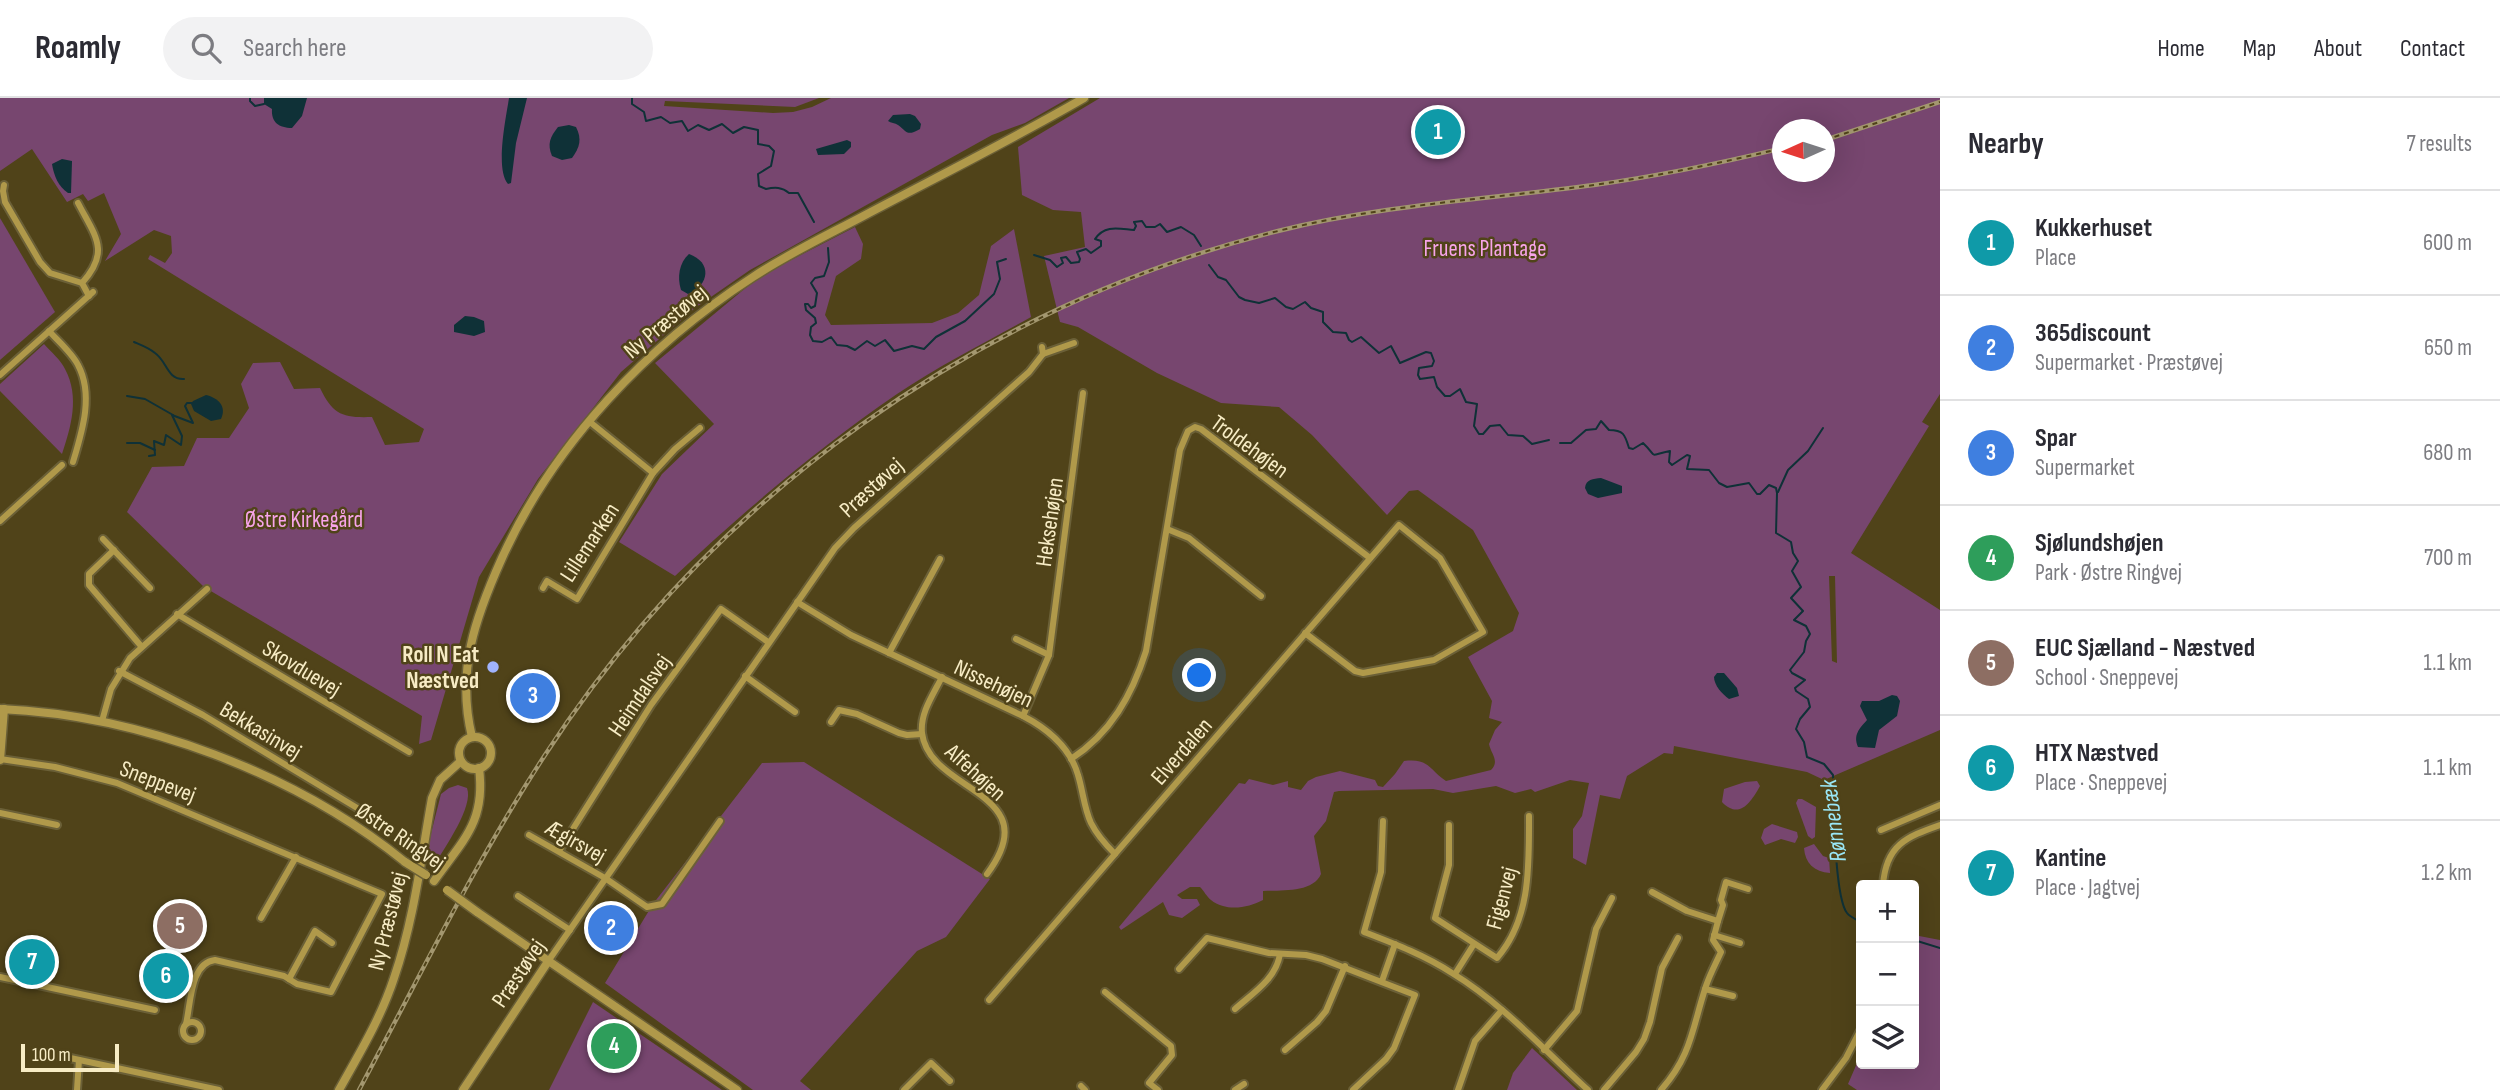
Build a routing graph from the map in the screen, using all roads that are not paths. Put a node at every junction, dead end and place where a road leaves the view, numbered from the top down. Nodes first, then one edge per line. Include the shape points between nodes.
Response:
1 (1084, 98) edge
2 (4, 185) dead end
3 (78, 203) dead end
4 (82, 283) junction
5 (49, 331) junction
6 (1074, 343) dead end
7 (0, 375) edge
8 (1083, 393) dead end
9 (590, 422) junction
10 (701, 428) dead end
11 (73, 463) dead end
12 (62, 465) dead end
13 (653, 473) junction
14 (0, 521) edge
15 (1167, 529) junction
16 (103, 538) dead end
17 (114, 550) junction
18 (1370, 558) junction
19 (940, 559) dead end
20 (150, 588) dead end
21 (543, 588) dead end
22 (207, 589) dead end
23 (1261, 596) dead end
24 (797, 602) junction
25 (177, 614) junction
26 (1306, 633) junction
27 (1016, 639) dead end
28 (768, 642) junction
29 (141, 646) junction
30 (889, 653) junction
31 (1049, 655) junction
32 (119, 671) junction
33 (745, 676) junction
34 (942, 677) junction
35 (2, 709) edge
36 (794, 712) dead end
37 (1023, 716) junction
38 (102, 722) junction
39 (831, 722) dead end
40 (922, 734) junction
41 (472, 737) junction
42 (409, 752) dead end
43 (0, 759) edge
44 (1071, 759) junction
45 (461, 761) junction
46 (479, 768) junction
47 (1940, 805) edge
48 (0, 813) edge
49 (1529, 816) dead end
50 (720, 821) dead end
51 (1383, 821) dead end
52 (382, 823) dead end
53 (57, 825) dead end
54 (1449, 825) dead end
55 (1940, 825) edge
56 (1881, 830) dead end
57 (529, 835) dead end
58 (559, 851) junction
59 (1115, 854) junction
60 (296, 857) junction
61 (987, 874) dead end
62 (605, 878) junction
63 (1885, 880) edge
64 (434, 881) junction
65 (1748, 888) dead end
66 (1652, 892) dead end
67 (518, 896) dead end
68 (1612, 898) dead end
69 (261, 918) dead end
70 (1718, 921) junction
71 (570, 930) junction
72 (1714, 935) junction
73 (1678, 938) dead end
74 (332, 943) dead end
75 (1740, 943) dead end
76 (1395, 944) junction
77 (1474, 944) junction
78 (1280, 954) junction
79 (549, 960) junction
80 (1345, 966) junction
81 (1179, 969) dead end
82 (1455, 974) junction
83 (0, 977) edge
84 (289, 979) junction
85 (1382, 981) junction
86 (1705, 989) junction
87 (1105, 992) dead end
88 (1732, 996) dead end
89 (989, 1000) dead end
90 (1235, 1009) dead end
91 (155, 1010) dead end
92 (1502, 1010) junction
93 (187, 1024) dead end
94 (1856, 1039) edge
95 (1285, 1050) dead end
96 (1544, 1050) junction
97 (47, 1053) dead end
98 (79, 1060) junction
99 (950, 1081) dead end
100 (1244, 1084) dead end
101 (1156, 1089) edge
102 (77, 1090) edge
103 (219, 1090) edge
104 (339, 1090) edge
105 (463, 1090) edge
106 (737, 1090) edge
107 (904, 1090) edge
108 (1235, 1090) edge
109 (1353, 1090) edge
110 (1458, 1090) edge
111 (1588, 1090) edge
112 (1604, 1090) edge
113 (1661, 1090) edge
114 (1822, 1090) edge

1 - 9 street, Ny Præstøvej via 754,276 658,349
2 - 4 street via 5,202 40,262 50,272
3 - 4 street via 99,250 94,268
4 - 5 street via 91,294
5 - 7 street
5 - 11 street via 78,364 85,395 83,430
6 - 24 street, Præstøvej via 1042,351 1029,372 854,528
8 - 31 street, Heksehøjen
9 - 13 street
9 - 41 street, Ny Præstøvej via 558,461 513,535 475,620 466,677
10 - 13 street, Lillemarken
12 - 14 street
13 - 21 street, Lillemarken via 577,599 547,581
15 - 18 street, Troldehøjen via 1180,450 1188,431 1195,427
15 - 23 street via 1189,538
15 - 44 street, Troldehøjen via 1138,676 1112,721
16 - 17 street
17 - 20 street
17 - 29 street via 89,573 89,585
18 - 26 street, Elverdalen
18 - 26 street, Elverdalen via 1399,525 1440,558 1483,632 1429,662 1363,673
19 - 30 street
22 - 25 street
24 - 28 street, Præstøvej
24 - 30 street, Nissehøjen
25 - 29 street
25 - 42 street, Skovduevej
26 - 59 street, Elverdalen
27 - 31 street
28 - 33 street, Præstøvej
28 - 58 street, Heimdalsvej via 721,609 651,705
29 - 32 street
30 - 34 street, Nissehøjen
31 - 37 street, Heksehøjen
32 - 38 street
32 - 52 street, Bekkasinvej via 203,715
33 - 36 street
33 - 62 street, Præstøvej
34 - 37 street, Nissehøjen
34 - 40 street, Alfehøjen via 925,711
35 - 38 street, Østre Ringvej
35 - 43 street
37 - 44 street, Nissehøjen via 1049,732
38 - 64 street, Østre Ringvej, bridge via 181,742 270,778 342,818
39 - 40 street, Alfehøjen via 839,710 849,711 899,733
40 - 61 street, Alfehøjen via 941,767 986,797 997,810 1003,846
41 - 45 street via 460,746
41 - 46 street via 481,738 491,749 490,759
43 - 60 street, Sneppevej via 117,783
44 - 59 street, Nissehøjen via 1092,824
45 - 46 street via 469,768
45 - 104 street, Ny Præstøvej via 440,780 432,798 404,948 383,1008
46 - 64 street, Ny Præstøvej via 478,813
47 - 56 street
48 - 53 street
49 - 77 street, Figenvej via 1528,879 1512,935 1497,958
50 - 62 street via 662,904 647,907
51 - 76 street via 1381,872 1364,932
54 - 77 street, Figenvej via 1449,865 1435,918
55 - 63 street via 1900,843 1888,860
57 - 58 street, Ægirsvej
58 - 62 street, Ægirsvej
59 - 89 street, Elverdalen
60 - 69 street
60 - 84 street, Sneppevej via 382,894 331,992
62 - 71 street, Præstøvej
64 - 79 street, Østre Ringvej, bridge
65 - 70 street via 1726,882
66 - 70 street via 1686,911
67 - 71 street
68 - 96 street via 1596,929 1577,1011
70 - 72 street
71 - 79 street, Præstøvej
72 - 75 street
72 - 86 street via 1721,952
73 - 112 street via 1662,968 1644,1038
74 - 84 street via 315,931
76 - 82 street
76 - 85 street
77 - 82 street, Figenvej
78 - 80 street via 1306,955
78 - 81 street via 1207,938
78 - 90 street via 1267,981
79 - 105 street, Præstøvej
79 - 106 street, Østre Ringvej
80 - 85 street
80 - 95 street via 1326,1011
82 - 92 street
83 - 91 street
84 - 93 street, Sneppevej via 207,961 197,970
85 - 109 street via 1415,995 1394,1048
86 - 88 street
86 - 113 street via 1688,1048
87 - 101 street via 1171,1046 1172,1055 1149,1083
92 - 96 street
92 - 110 street via 1475,1041
94 - 114 street
96 - 111 street
97 - 98 street
98 - 102 street
98 - 103 street
99 - 107 street via 931,1063
100 - 108 street

